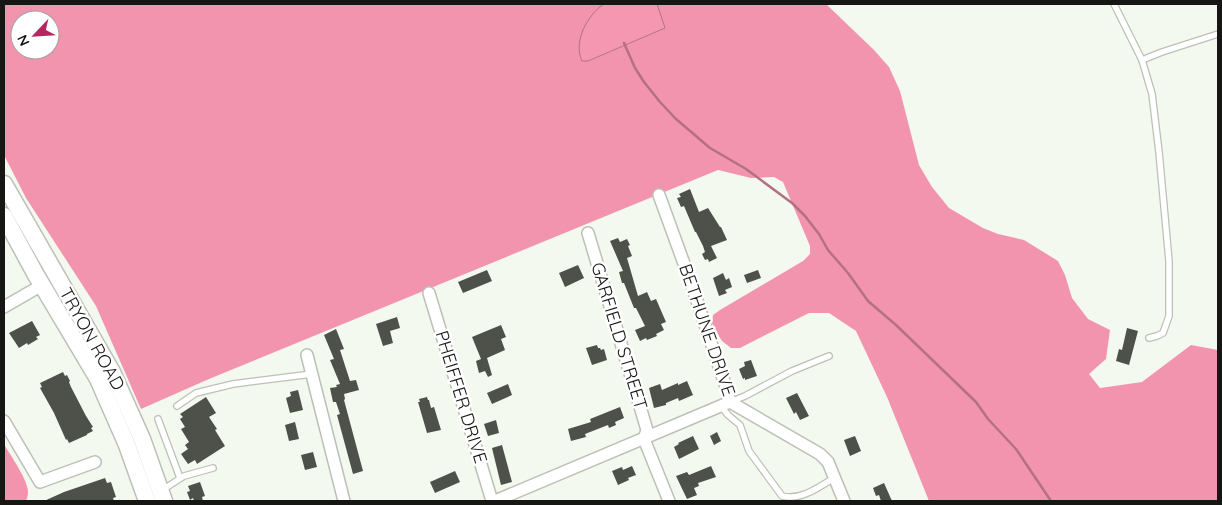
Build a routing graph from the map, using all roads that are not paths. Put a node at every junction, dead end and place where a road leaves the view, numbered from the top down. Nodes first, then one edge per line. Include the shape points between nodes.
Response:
1 (1114, 4) edge
2 (1218, 34) edge
3 (1142, 60) junction
4 (4, 184) edge
5 (659, 194) dead end
6 (4, 216) edge
7 (588, 233) dead end
8 (42, 285) junction
9 (430, 292) dead end
10 (4, 307) edge
11 (1149, 338) dead end
12 (307, 354) dead end
13 (103, 356) junction
14 (829, 356) dead end
15 (312, 374) junction
16 (725, 404) junction
17 (177, 406) dead end
18 (158, 419) dead end
19 (4, 421) edge
20 (644, 439) junction
21 (95, 462) dead end
22 (213, 468) dead end
23 (180, 478) junction
24 (834, 478) junction
25 (162, 495) edge
26 (147, 501) edge
27 (344, 501) edge
28 (494, 501) edge
29 (669, 501) edge
30 (844, 501) edge

1 - 3 lane
2 - 3 lane
3 - 11 lane via 1152,94 1169,262 1167,325 1163,333
4 - 13 main road, TRYON ROAD
5 - 16 street, BETHUNE DRIVE via 725,384
6 - 8 main road, TRYON ROAD
7 - 20 street, GARFIELD STREET via 647,430
8 - 10 street
8 - 13 main road via 53,286
8 - 26 main road, TRYON ROAD via 106,396
9 - 28 street, PHEIFFER DRIVE
12 - 15 street
13 - 25 main road, TRYON ROAD via 132,415
14 - 16 lane
15 - 17 lane via 233,384 196,393
15 - 27 street
16 - 20 street
16 - 24 street, BETHUNE DRIVE via 820,454 828,462
16 - 24 lane via 728,415 740,425 749,451 782,496 789,498 808,493
18 - 23 lane
19 - 21 street via 40,482
20 - 28 street
20 - 29 street, GARFIELD STREET
22 - 23 lane
23 - 25 lane
24 - 30 street, BETHUNE DRIVE

